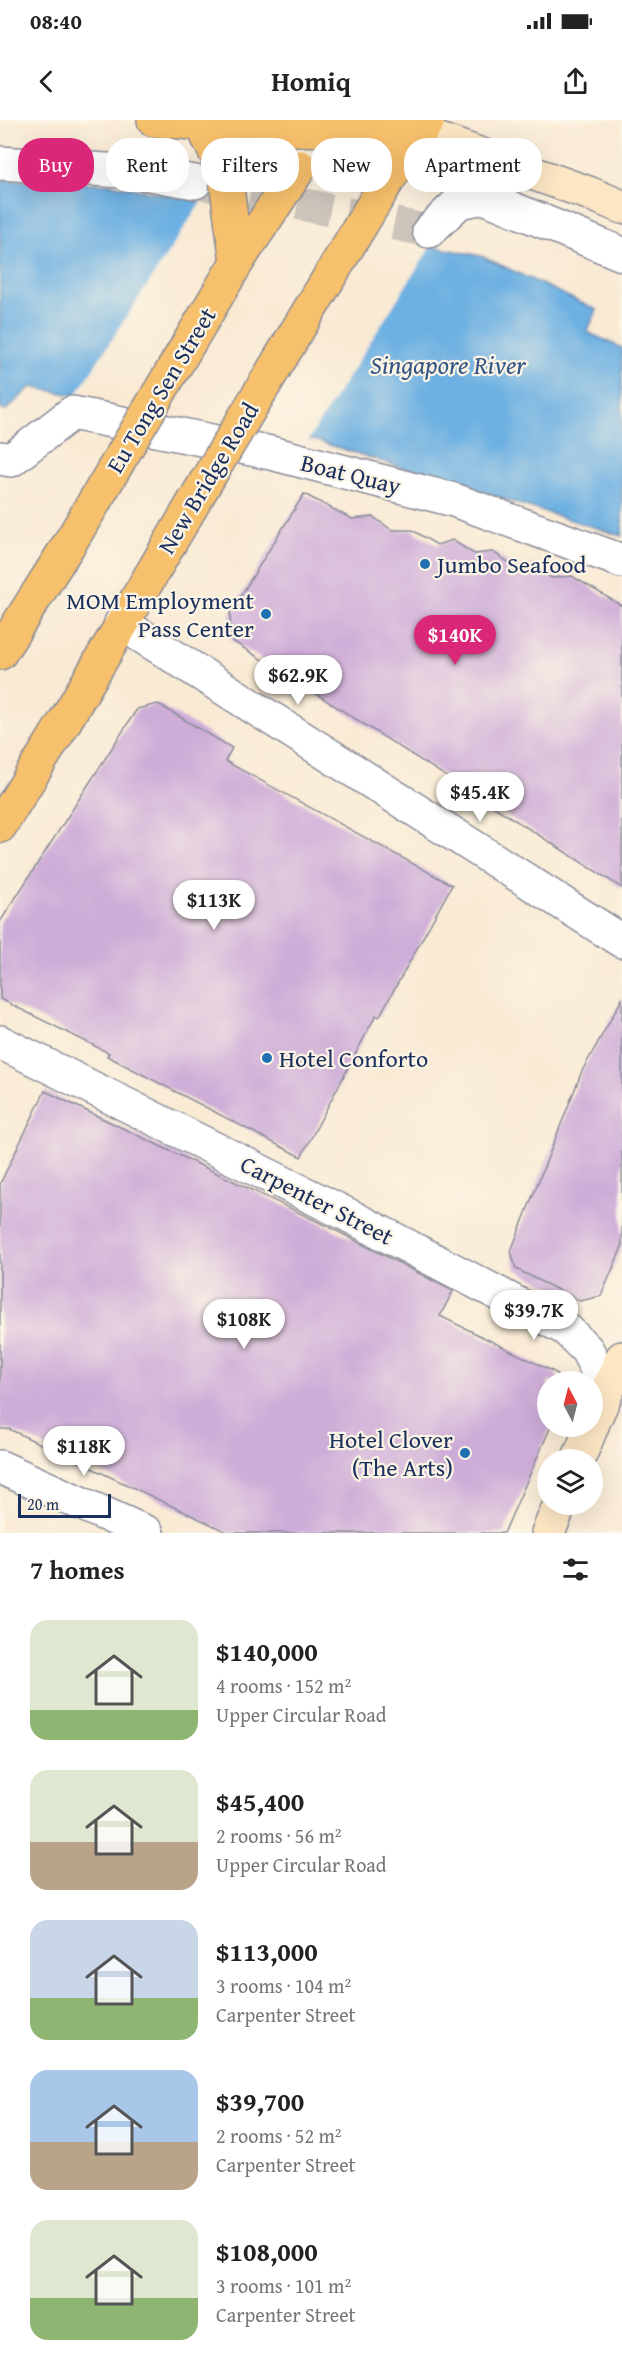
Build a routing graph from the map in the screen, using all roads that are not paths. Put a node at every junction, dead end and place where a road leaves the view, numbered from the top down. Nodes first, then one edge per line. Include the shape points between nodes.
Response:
1 (154, 120) edge
2 (202, 125) junction
3 (330, 125) edge
4 (424, 126) edge
5 (208, 138) edge
6 (0, 163) edge
7 (201, 181) tunnel mouth
8 (213, 192) edge
9 (622, 207) edge
10 (429, 231) dead end
11 (622, 254) edge
12 (237, 262) junction
13 (0, 459) edge
14 (622, 561) edge
15 (121, 623) junction
16 (0, 653) edge
17 (0, 826) edge
18 (622, 941) edge
19 (0, 1041) edge
20 (622, 1358) edge
21 (607, 1390) junction
22 (603, 1400) edge
23 (0, 1467) edge
24 (555, 1515) edge
25 (147, 1533) edge
26 (548, 1533) edge

1 - 2 main road
2 - 3 main road
2 - 5 main road
3 - 4 main road
3 - 12 main road, Eu Tong Sen Street, bridge
4 - 9 street
4 - 15 main road, New Bridge Road, bridge
6 - 7 street via 137,172
8 - 12 main road, bridge
10 - 11 street via 459,202 484,197
12 - 16 main road, Eu Tong Sen Street, bridge via 71,542
13 - 14 street, Boat Quay via 11,460 72,413 271,453 454,500
15 - 17 main road, New Bridge Road
15 - 18 street
19 - 21 street, Carpenter Street via 566,1329 588,1350
20 - 21 street
21 - 22 street
23 - 25 street
24 - 26 street

